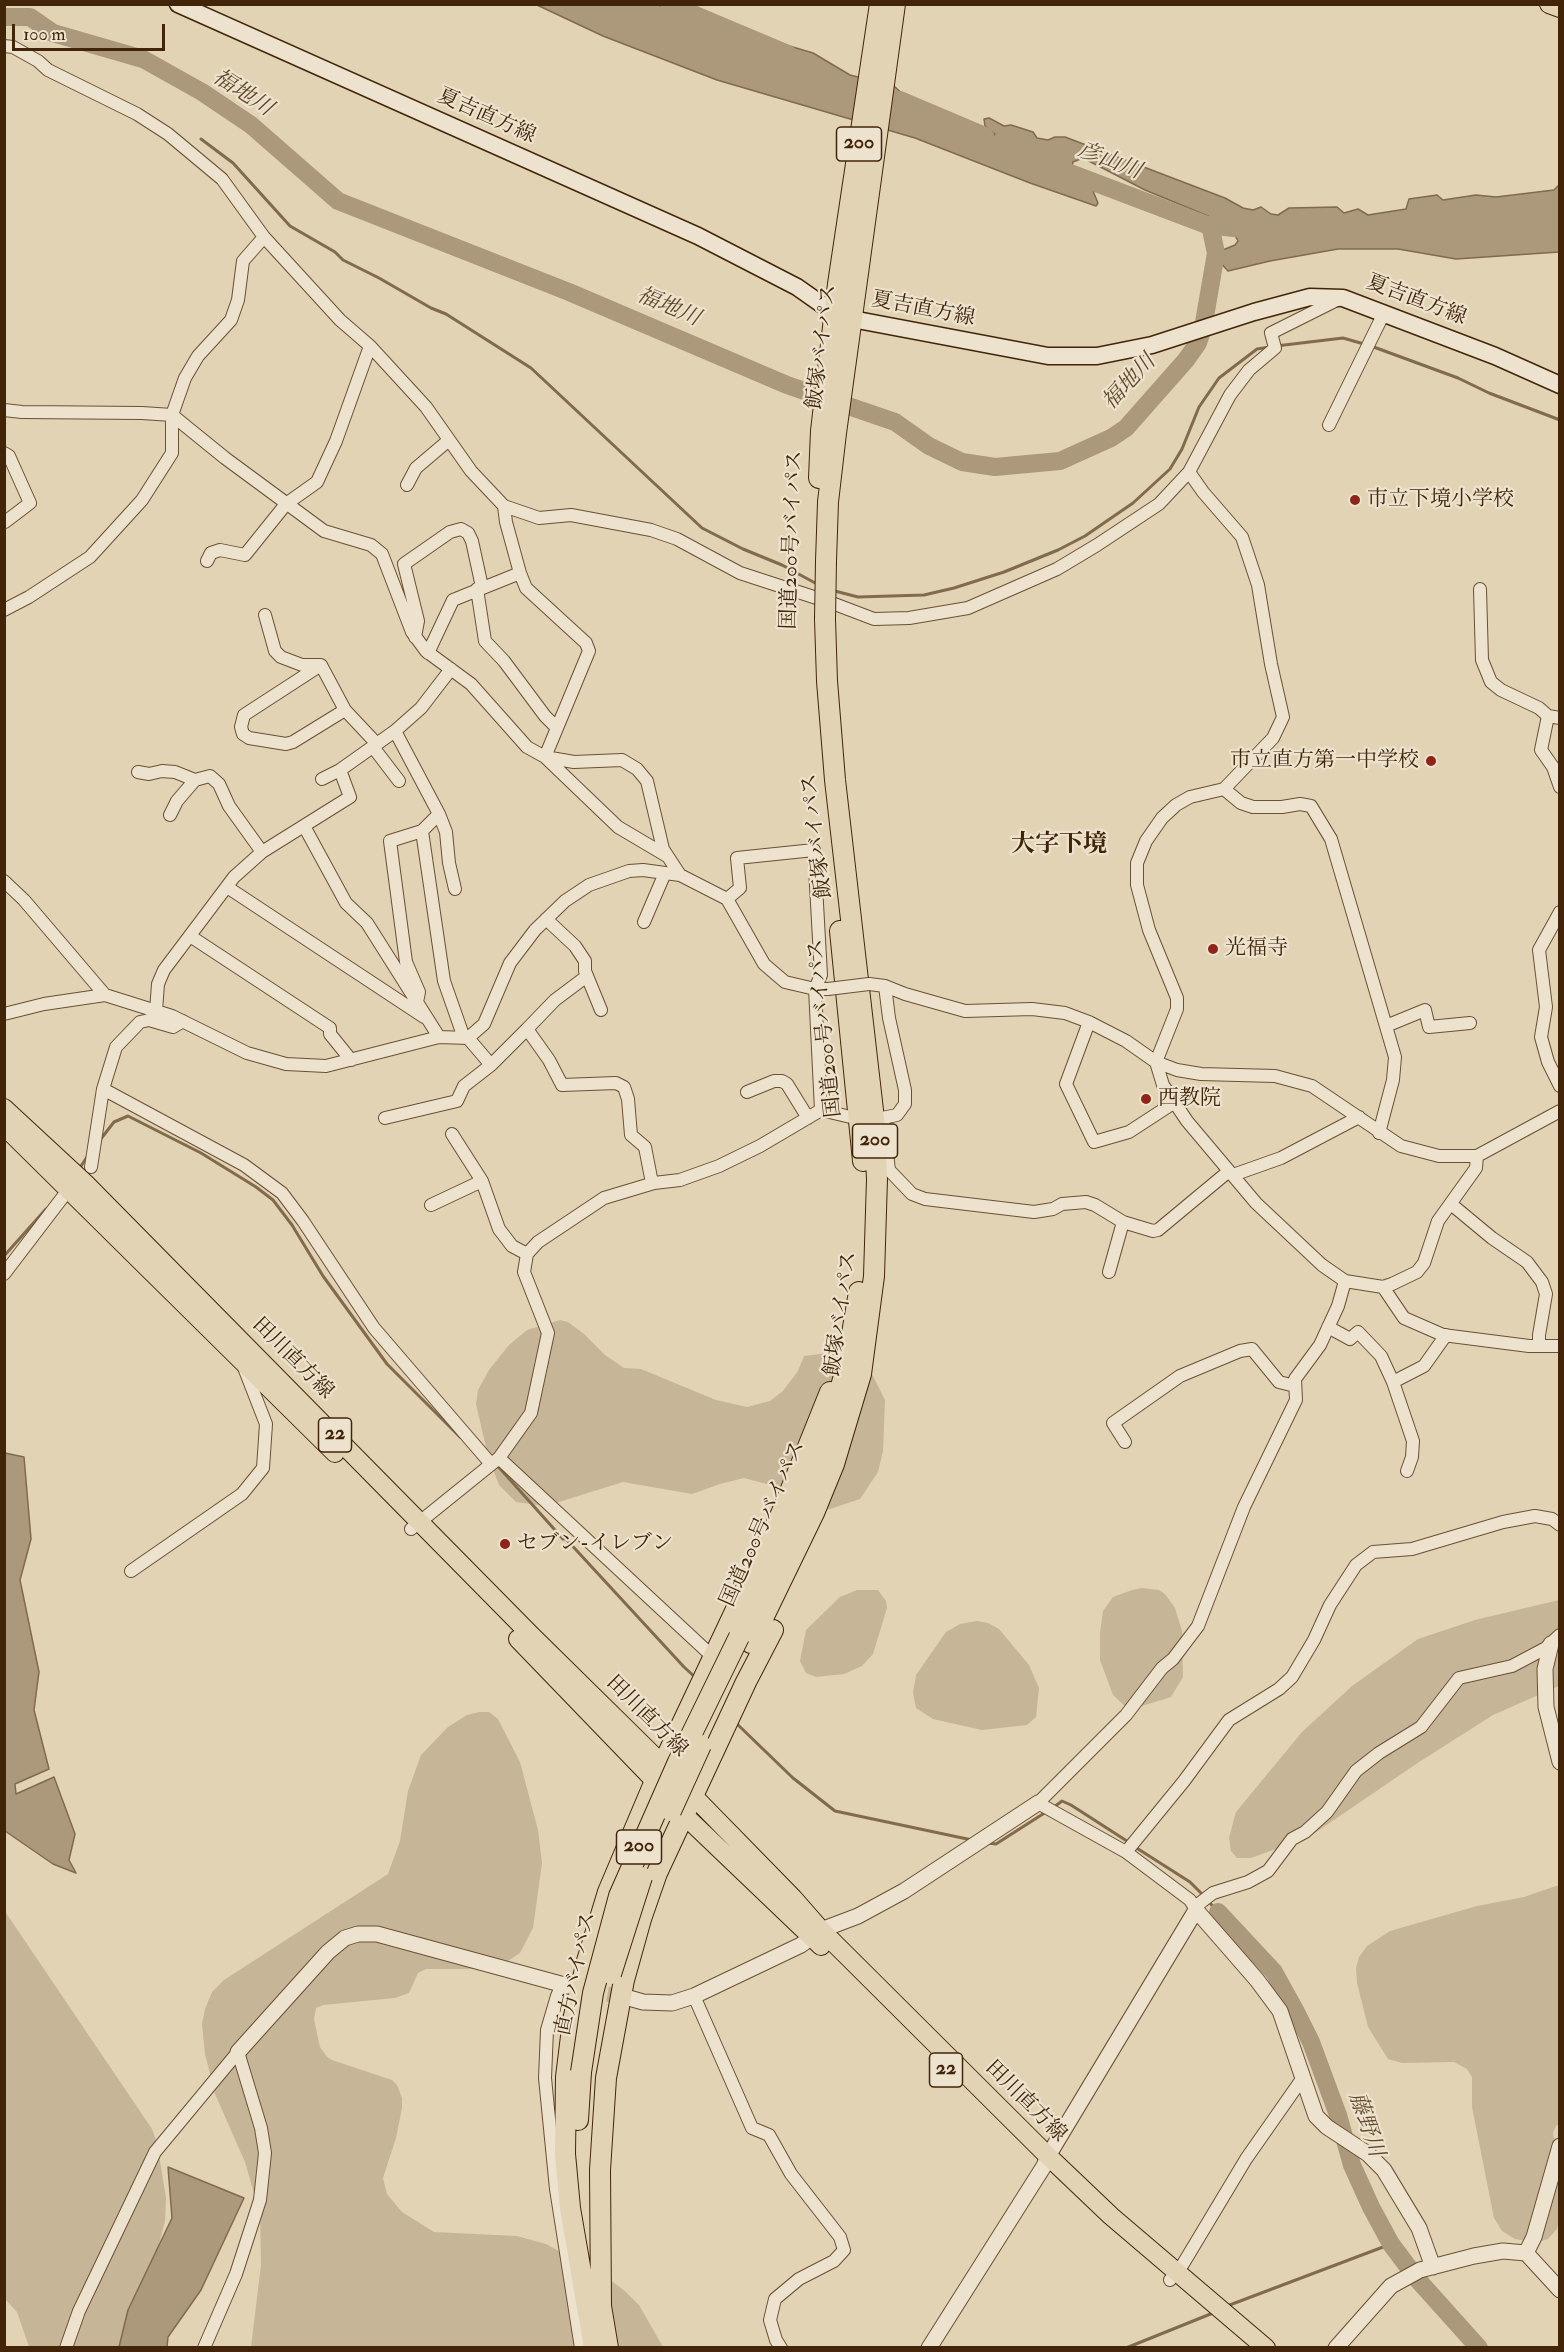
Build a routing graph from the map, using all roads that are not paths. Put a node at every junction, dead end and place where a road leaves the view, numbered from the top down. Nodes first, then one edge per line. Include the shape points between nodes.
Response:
1 (178, 4) edge
2 (880, 4) edge
3 (895, 4) edge
4 (1550, 4) edge
5 (1560, 8) edge
6 (4, 46) edge
7 (264, 237) junction
8 (846, 284) junction
9 (1343, 298) junction
10 (1384, 313) junction
11 (843, 316) junction
12 (370, 346) junction
13 (1560, 385) edge
14 (4, 410) edge
15 (172, 415) junction
16 (1329, 425) dead end
17 (449, 440) junction
18 (4, 453) edge
19 (1189, 472) junction
20 (407, 485) dead end
21 (286, 504) junction
22 (504, 506) junction
23 (5, 522) edge
24 (207, 561) dead end
25 (520, 573) junction
26 (479, 588) junction
27 (1480, 589) dead end
28 (4, 610) edge
29 (265, 615) dead end
30 (415, 637) junction
31 (428, 653) junction
32 (321, 665) junction
33 (451, 669) junction
34 (345, 710) junction
35 (1554, 717) edge
36 (557, 728) junction
37 (395, 731) junction
38 (375, 746) junction
39 (545, 757) junction
40 (340, 770) junction
41 (138, 772) dead end
42 (322, 779) dead end
43 (195, 780) junction
44 (399, 781) dead end
45 (1560, 787) edge
46 (1224, 789) junction
47 (170, 814) dead end
48 (439, 814) junction
49 (304, 826) junction
50 (422, 831) junction
51 (262, 852) junction
52 (669, 858) junction
53 (665, 873) junction
54 (680, 875) junction
55 (4, 881) edge
56 (227, 887) junction
57 (455, 889) dead end
58 (727, 899) junction
59 (1560, 912) edge
60 (546, 920) junction
61 (644, 922) dead end
62 (190, 936) junction
63 (586, 976) junction
64 (885, 986) junction
65 (822, 989) junction
66 (105, 994) junction
67 (417, 1002) junction
68 (601, 1010) dead end
69 (156, 1011) junction
70 (4, 1014) edge
71 (428, 1020) junction
72 (183, 1021) junction
73 (1089, 1022) junction
74 (1470, 1023) dead end
75 (1386, 1026) junction
76 (527, 1029) junction
77 (439, 1037) junction
78 (466, 1038) junction
79 (351, 1060) junction
80 (1156, 1062) junction
81 (491, 1065) junction
82 (1560, 1086) edge
83 (103, 1089) junction
84 (747, 1092) dead end
85 (1175, 1102) junction
86 (4, 1108) edge
87 (821, 1110) junction
88 (1559, 1113) edge
89 (1359, 1117) junction
90 (385, 1118) dead end
91 (808, 1118) junction
92 (872, 1119) junction
93 (4, 1126) edge
94 (1379, 1133) junction
95 (452, 1134) dead end
96 (1477, 1156) junction
97 (1231, 1173) junction
98 (80, 1178) junction
99 (482, 1181) junction
100 (652, 1184) junction
101 (431, 1204) dead end
102 (1451, 1204) junction
103 (1123, 1222) junction
104 (527, 1254) junction
105 (1108, 1272) dead end
106 (5, 1273) edge
107 (1345, 1281) junction
108 (1383, 1287) junction
109 (1328, 1327) junction
110 (1446, 1335) junction
111 (850, 1346) junction
112 (1539, 1346) junction
113 (1560, 1346) edge
114 (240, 1359) junction
115 (861, 1374) junction
116 (1393, 1382) junction
117 (1295, 1386) junction
118 (1125, 1442) dead end
119 (494, 1461) junction
120 (1407, 1471) dead end
121 (1560, 1525) edge
122 (416, 1526) junction
123 (131, 1570) dead end
124 (745, 1640) junction
125 (1555, 1640) edge
126 (712, 1656) junction
127 (1560, 1762) edge
128 (659, 1773) junction
129 (693, 1796) junction
130 (1038, 1803) junction
131 (683, 1814) junction
132 (1126, 1852) junction
133 (1196, 1910) junction
134 (817, 1934) junction
135 (565, 1985) joint
136 (694, 1996) junction
137 (629, 1998) tunnel mouth
138 (238, 2052) junction
139 (1302, 2079) junction
140 (1560, 2146) edge
141 (1046, 2161) junction
142 (1526, 2253) junction
143 (1427, 2269) junction
144 (1174, 2276) junction
145 (1560, 2290) edge
146 (594, 2310) junction
147 (66, 2348) edge
148 (204, 2348) edge
149 (581, 2348) edge
150 (594, 2348) edge
151 (608, 2348) edge
152 (781, 2348) edge
153 (929, 2348) edge
154 (1249, 2348) edge
155 (1266, 2348) edge
156 (1336, 2348) edge

1 - 11 main road, 夏吉直方線 via 698,236 797,287
2 - 8 highway, 200
3 - 8 highway, 飯塚バイパス / 200
4 - 5 main road
6 - 7 street via 13,47 168,134 222,178
7 - 12 street via 340,320
7 - 15 street via 243,261 231,320 198,356 185,378
8 - 11 highway, 国道200号バイパス / 200
9 - 10 main road, 夏吉直方線
9 - 11 main road, 夏吉直方線 via 1310,297 1152,345 1097,356 1048,356
9 - 19 street via 1271,333 1275,348 1230,395
10 - 13 main road, 夏吉直方線
10 - 16 street
11 - 92 highway, 国道200号バイパス / 200 via 829,432 820,617 813,658 829,836
12 - 17 street via 426,407
12 - 21 street via 317,483
14 - 15 street
15 - 21 street
15 - 28 street via 172,453 142,500 90,556
17 - 20 street via 416,468
17 - 22 street
18 - 23 street via 9,456 30,502
19 - 22 street via 1159,504 1056,569 968,608 909,618 874,619 787,590 740,573 677,539 651,531 571,515 539,518
19 - 46 street via 1242,537 1258,585 1283,717 1273,738
21 - 24 street via 245,555 220,550 211,553
21 - 30 street via 324,531 371,544 382,554
22 - 25 street
25 - 26 street
25 - 36 street via 526,588 589,651
26 - 30 street via 472,541 460,529 404,564 418,621
26 - 31 street via 453,600
26 - 36 street via 485,640
27 - 35 street via 1482,660 1491,682
29 - 32 street via 275,651 281,657 302,665
30 - 31 street
31 - 33 street
32 - 34 street
32 - 34 street via 244,715 243,734 286,744
33 - 37 street via 421,708
33 - 39 street via 471,684 527,747
34 - 38 street
35 - 45 street via 1541,750
36 - 39 street
37 - 38 street
37 - 48 street
38 - 40 street
38 - 44 street
39 - 52 street via 618,827
39 - 52 street via 574,762 622,760 637,769 647,781 663,849
40 - 42 street
40 - 49 street via 350,797
41 - 43 street via 175,772
43 - 47 street
43 - 51 street via 210,776 219,784 229,806
46 - 75 street via 1253,807 1311,806 1331,839
46 - 80 street via 1190,796 1176,805 1146,841 1137,863 1137,885 1149,930 1177,998 1177,1009
48 - 50 street
48 - 57 street via 446,832
49 - 51 street
49 - 67 street via 346,903 367,923
50 - 67 street via 390,841 406,962 419,992
50 - 78 street via 444,981
51 - 56 street
52 - 54 street
53 - 54 street
53 - 60 street via 629,871 590,885 565,901
53 - 61 street
54 - 58 street
55 - 66 street
56 - 62 street
56 - 71 street
58 - 65 street via 764,964 785,981
58 - 65 street via 740,888 737,858 814,850
59 - 82 street via 1539,950 1546,1007 1541,1037
60 - 63 street via 575,946 585,961
60 - 78 street via 510,963 484,1024
62 - 69 street via 164,970 158,984
62 - 79 street via 330,1028 330,1034
63 - 68 street
63 - 76 street
64 - 65 street, bridge
64 - 73 street via 965,1011 1032,1009 1065,1012
64 - 92 street via 905,1104 897,1115
65 - 87 street
66 - 69 street
66 - 70 street
67 - 71 street
69 - 72 street
71 - 77 street
72 - 79 street via 247,1053 286,1064 326,1066
72 - 83 street via 173,1027 149,1020 130,1030 116,1047
73 - 80 street
73 - 85 street via 1066,1084 1094,1142 1129,1132
74 - 75 street via 1429,1028 1425,1010
75 - 94 street via 1395,1057
76 - 81 street
76 - 100 street via 562,1085 616,1083 624,1087 631,1135 645,1147
77 - 78 street
77 - 79 street
78 - 81 street
80 - 85 street via 1163,1085
80 - 89 street via 1201,1074 1275,1076 1312,1086
81 - 90 street via 464,1086 457,1101
83 - 98 street
83 - 119 street via 244,1164 282,1193 374,1328
84 - 91 street via 782,1081
85 - 97 street
86 - 98 main road, 田川直方線 / 22
87 - 91 street
87 - 92 street
88 - 96 street
89 - 94 street
89 - 97 street via 1281,1158
91 - 100 street via 719,1166 680,1180
92 - 103 street via 889,1170 912,1194 1034,1212 1086,1202
92 - 111 highway, 国道200号バイパス / 200 via 864,1173 864,1242 858,1308
92 - 115 highway, 飯塚バイパス / 200 via 877,1190 874,1276
93 - 98 main road, 田川直方線 / 22
94 - 96 street via 1401,1146 1439,1156
95 - 99 street
96 - 102 street via 1476,1168
97 - 103 street via 1158,1230
97 - 107 street via 1282,1230
98 - 106 street
98 - 114 main road, 田川直方線 / 22
98 - 122 main road, 田川直方線 / 22
99 - 101 street
99 - 104 street via 499,1229 512,1246
100 - 104 street via 587,1207
102 - 108 street via 1438,1221 1424,1263 1417,1272
102 - 112 street via 1527,1262 1542,1282 1546,1294
103 - 105 street
104 - 119 street via 524,1272 548,1333 531,1413
107 - 108 street
107 - 109 street
108 - 110 street via 1404,1318
109 - 116 street via 1350,1339 1358,1332 1381,1356
109 - 117 street via 1295,1379
110 - 112 street
110 - 116 street via 1424,1366
111 - 124 highway, 国道200号バイパス / 200 via 828,1439
111 - 126 highway via 781,1514
112 - 113 street
114 - 122 main road, 田川直方線 / 22
114 - 123 street via 266,1424 263,1468 242,1494
115 - 124 highway, 飯塚バイパス / 200 via 834,1464 814,1513
115 - 129 highway via 854,1425 819,1533
116 - 120 street via 1413,1441
117 - 118 street via 1279,1382 1252,1349 1240,1351 1180,1376 1113,1423
117 - 130 street via 1296,1400 1244,1507 1198,1626 1126,1715
119 - 122 street
119 - 126 street
121 - 132 street via 1535,1516 1503,1522 1412,1549 1373,1552 1356,1564 1292,1677 1229,1720
122 - 128 main road, 田川直方線 / 22
124 - 146 highway, 直方バイパス / 200, bridge via 669,1782 619,1896 593,1993 588,2071 576,2153 580,2240
125 - 127 street via 1545,1669 1546,1707
125 - 133 street via 1512,1666 1459,1678 1421,1726 1356,1772 1327,1812 1292,1839 1268,1871 1213,1893
126 - 128 highway
128 - 129 main road, 田川直方線 / 22
128 - 131 main road, 田川直方線 / 22
128 - 146 highway via 608,1892 573,2020 566,2077 565,2154 570,2208
129 - 131 highway
129 - 134 main road, 田川直方線 / 22 via 793,1898
130 - 132 street
130 - 134 street via 904,1891
131 - 134 main road, 田川直方線 / 22
131 - 146 highway via 641,1919 624,1980 606,2078
132 - 133 street via 1190,1900
133 - 139 street via 1280,2011
133 - 141 street
134 - 136 street
134 - 141 main road, 田川直方線 / 22
135 - 138 street via 377,1934 358,1934 345,1938 328,1952
135 - 149 street via 556,1996 547,2030 545,2079 556,2189
136 - 137 street via 672,2003
136 - 152 street via 752,2128 769,2135 791,2174 840,2237 844,2250 834,2261 799,2279 775,2299 770,2320
138 - 147 street via 155,2152
138 - 148 street via 265,2154 260,2200 236,2274
139 - 143 street via 1316,2116 1384,2170 1419,2228
139 - 144 street via 1245,2159
140 - 142 street
141 - 144 main road, 田川直方線 / 22
141 - 153 street
142 - 143 street via 1503,2251
142 - 145 street
143 - 156 street via 1391,2286
144 - 154 main road, 田川直方線 / 22
144 - 155 main road, 田川直方線 / 22
146 - 150 highway, 直方バイパス / 200
146 - 151 highway, 直方バイパス / 200

